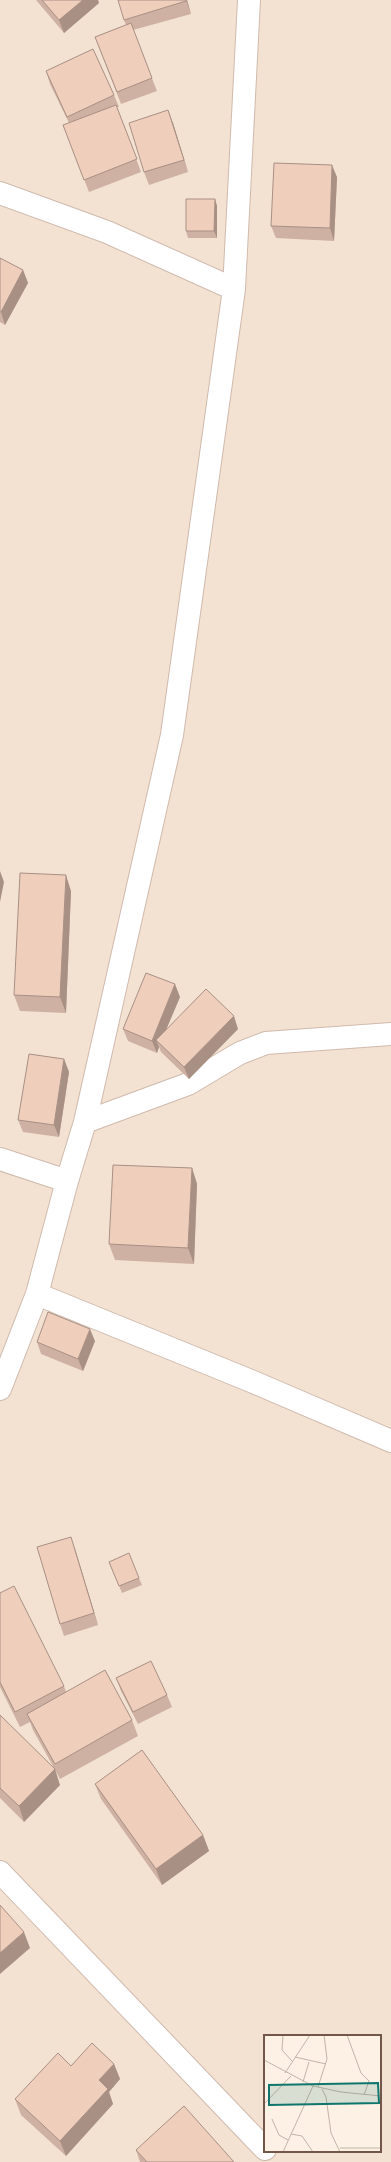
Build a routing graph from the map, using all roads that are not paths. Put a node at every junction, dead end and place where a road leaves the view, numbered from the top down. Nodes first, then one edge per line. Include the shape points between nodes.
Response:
1 (248, 0) edge
2 (0, 193) edge
3 (234, 289) junction
4 (391, 1034) edge
5 (85, 1122) junction
6 (0, 1158) edge
7 (67, 1180) junction
8 (37, 1294) junction
9 (0, 1389) edge
10 (391, 1441) edge
11 (0, 1872) edge
12 (264, 2148) edge
13 (268, 2152) edge
14 (278, 2162) edge

1 - 3 street
2 - 3 street via 107,232
3 - 5 street via 172,735
4 - 5 street via 266,1043 240,1053 188,1084
5 - 7 street
6 - 7 street
7 - 8 street
8 - 9 street
8 - 10 street via 252,1381
11 - 12 street
13 - 14 street

